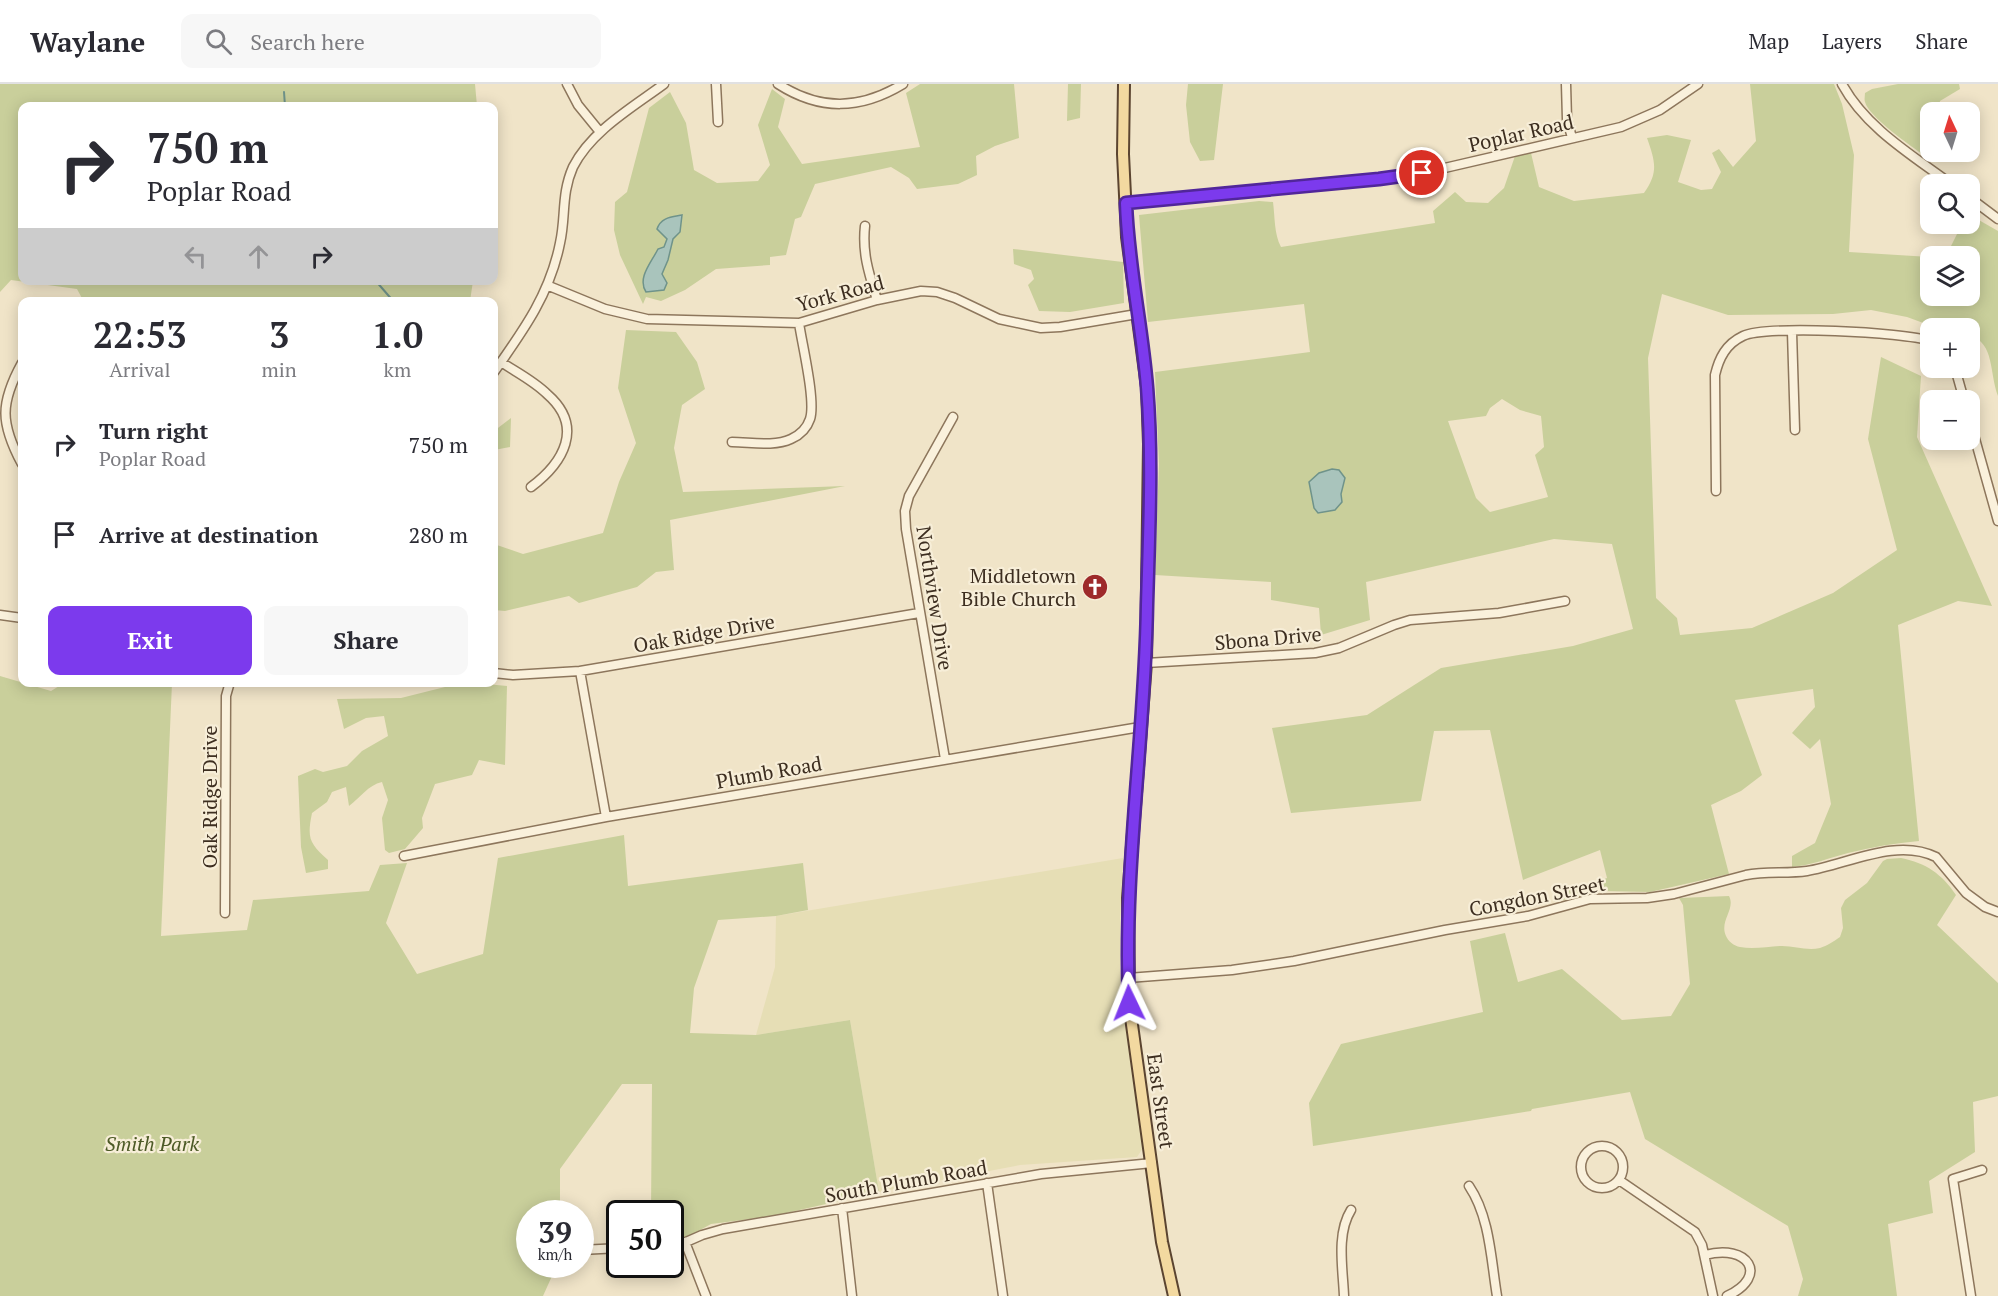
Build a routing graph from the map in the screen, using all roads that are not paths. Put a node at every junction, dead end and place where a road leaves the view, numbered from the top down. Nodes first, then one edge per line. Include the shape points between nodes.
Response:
1 (567, 84) edge
2 (664, 84) edge
3 (716, 84) edge
4 (778, 84) edge
5 (903, 84) edge
6 (1124, 84) edge
7 (1566, 84) edge
8 (1842, 84) edge
9 (1695, 85) edge
10 (718, 122) dead end
11 (600, 132) junction
12 (1572, 138) junction
13 (1938, 174) edge
14 (1126, 203) junction
15 (1980, 206) edge
16 (1998, 219) edge
17 (865, 226) dead end
18 (549, 286) junction
19 (877, 300) junction
20 (1137, 314) junction
21 (799, 323) junction
22 (1792, 332) junction
23 (1920, 338) edge
24 (501, 362) junction
25 (498, 366) edge
26 (18, 370) edge
27 (953, 417) dead end
28 (1795, 430) dead end
29 (732, 442) dead end
30 (1978, 450) edge
31 (18, 457) edge
32 (531, 487) dead end
33 (1716, 491) dead end
34 (1998, 521) edge
35 (1565, 601) dead end
36 (919, 613) junction
37 (0, 615) edge
38 (18, 617) edge
39 (1146, 663) junction
40 (580, 671) junction
41 (498, 673) edge
42 (229, 687) edge
43 (1140, 727) junction
44 (945, 759) junction
45 (606, 817) junction
46 (404, 856) dead end
47 (1998, 912) edge
48 (225, 913) dead end
49 (1128, 978) junction
50 (1152, 1163) junction
51 (1982, 1170) dead end
52 (1619, 1180) junction
53 (987, 1183) junction
54 (1469, 1186) dead end
55 (842, 1208) junction
56 (1351, 1210) dead end
57 (685, 1242) joint
58 (1705, 1255) junction
59 (706, 1296) edge
60 (852, 1296) edge
61 (1003, 1296) edge
62 (1174, 1296) edge
63 (1344, 1296) edge
64 (1497, 1296) edge
65 (1713, 1296) edge
66 (1727, 1296) edge
67 (1971, 1296) edge

1 - 11 street
2 - 11 street
3 - 10 street
4 - 5 street via 811,101 839,105 867,102
6 - 14 main road, East Street
7 - 12 street
8 - 13 street via 1883,133
9 - 12 street, Poplar Road via 1660,110 1621,127
11 - 18 street via 574,166 566,187 561,240
12 - 14 street, Poplar Road via 1408,176
14 - 20 main road, East Street
15 - 16 street
17 - 19 street via 864,259
18 - 21 street, York Road via 605,309 647,319
18 - 24 street
19 - 20 street, York Road via 921,291 937,292 999,319 1041,328
19 - 21 street, York Road
20 - 39 main road, East Street via 1149,415
21 - 29 street via 812,403 803,432 777,442
22 - 23 street
22 - 28 street
22 - 33 street via 1745,335 1732,343 1717,364
24 - 25 street
24 - 32 street via 548,394 561,410 567,429 566,446 558,462
26 - 31 street via 6,390 3,421
27 - 36 street, Northview Drive via 909,496 905,511
30 - 34 street
35 - 39 street, Sbona Drive via 1499,613 1410,621 1315,653
36 - 40 street, Oak Ridge Drive
36 - 44 street, Northview Drive
37 - 38 street
39 - 43 main road, East Street
40 - 41 street, Oak Ridge Drive
40 - 45 street
42 - 48 street, Oak Ridge Drive
43 - 44 street, Plumb Road
43 - 49 main road, East Street via 1128,898
44 - 45 street, Plumb Road
45 - 46 street, Plumb Road
47 - 49 street, Congdon Street via 1966,893 1936,857 1913,851 1889,852 1810,871 1760,872 1660,896 1590,899 1528,916 1294,961
49 - 50 main road, East Street
50 - 53 street, South Plumb Road via 1081,1168
50 - 62 main road, East Street via 1162,1242
51 - 67 street via 1953,1179
52 - 52 street via 1622,1161 1613,1150 1594,1148 1584,1158 1582,1171 1588,1183 1600,1188
52 - 58 street via 1689,1227 1700,1239
53 - 55 street, South Plumb Road
53 - 61 street
54 - 64 street via 1483,1213
55 - 57 street, South Plumb Road via 723,1229
55 - 60 street
56 - 63 street via 1342,1233
57 - 59 street
58 - 65 street
58 - 66 street via 1727,1251 1746,1259 1748,1280

